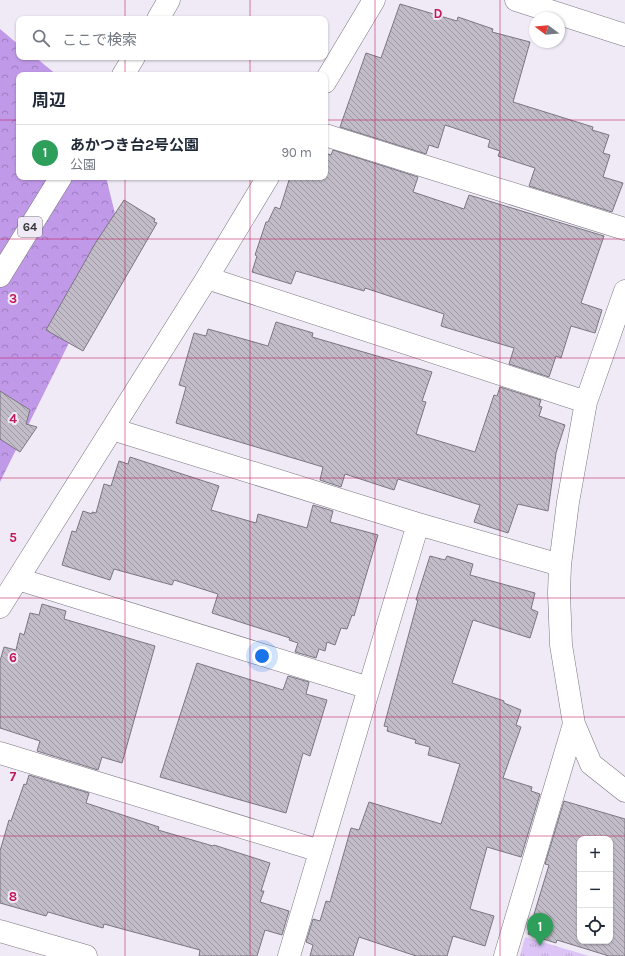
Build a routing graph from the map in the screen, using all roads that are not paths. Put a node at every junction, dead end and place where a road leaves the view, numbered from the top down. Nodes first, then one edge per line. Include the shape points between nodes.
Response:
1 (169, 0) edge
2 (374, 0) edge
3 (516, 0) edge
4 (566, 8) edge
5 (160, 16) edge
6 (625, 35) edge
7 (132, 60) edge
8 (125, 72) edge
9 (328, 77) edge
10 (328, 136) edge
11 (59, 180) edge
12 (266, 180) edge
13 (625, 229) edge
14 (0, 276) edge
15 (207, 278) junction
16 (625, 292) edge
17 (586, 402) junction
18 (112, 430) junction
19 (418, 524) junction
20 (560, 565) junction
21 (18, 579) junction
22 (0, 607) edge
23 (369, 688) junction
24 (574, 724) junction
25 (0, 754) edge
26 (625, 791) edge
27 (320, 851) junction
28 (0, 931) edge
29 (86, 956) edge
30 (289, 956) edge
31 (505, 956) edge

1 - 5 street
2 - 9 street
3 - 4 street
4 - 6 street
7 - 8 street
10 - 13 street
11 - 14 street, 64
12 - 15 street
15 - 17 street
15 - 18 street
16 - 17 street
17 - 20 street via 568,502
18 - 19 street
18 - 21 street
19 - 20 street
19 - 23 street
20 - 24 street via 561,645
21 - 22 street
21 - 23 street
23 - 27 street
24 - 26 street via 591,764
24 - 31 street
25 - 27 street
27 - 30 street
28 - 29 street

